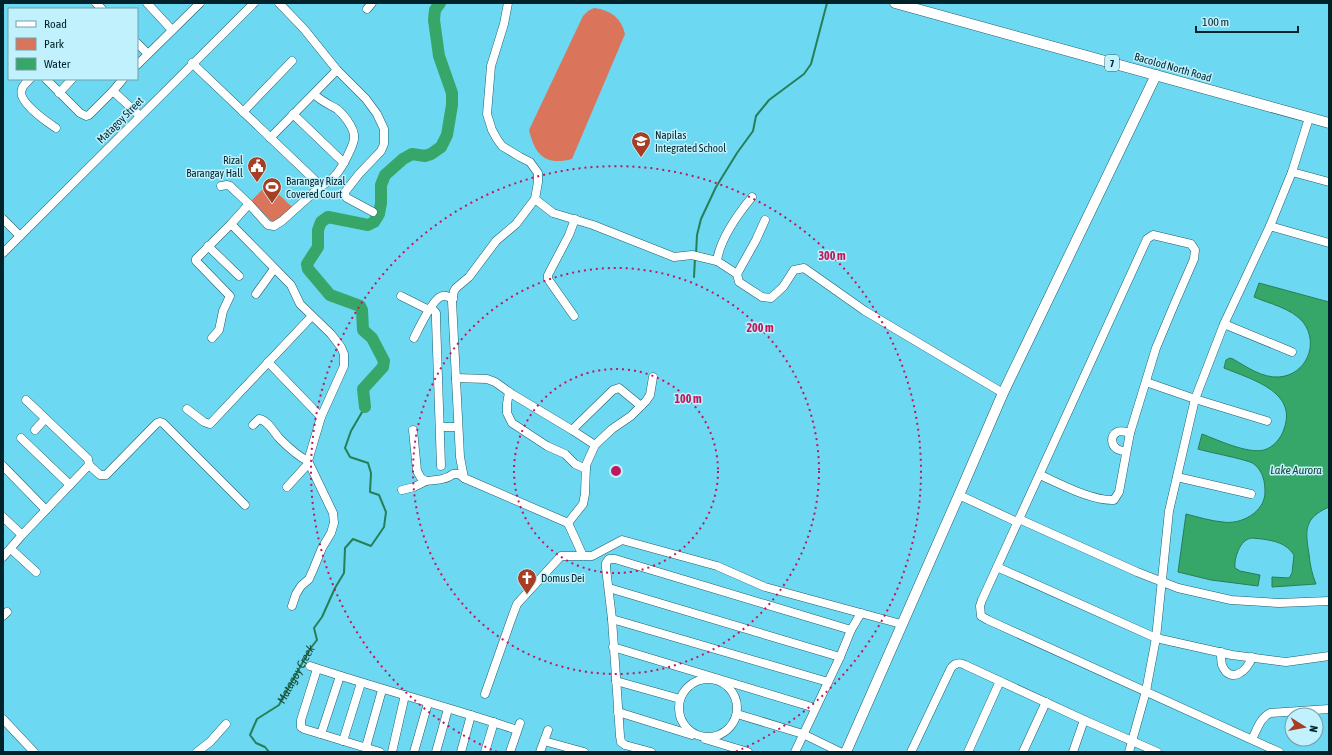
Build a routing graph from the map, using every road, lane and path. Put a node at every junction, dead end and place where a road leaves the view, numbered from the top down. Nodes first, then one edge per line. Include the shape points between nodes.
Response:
1 (147, 3) edge
2 (200, 3) edge
3 (279, 3) edge
4 (508, 3) edge
5 (895, 3) edge
6 (249, 5) edge
7 (916, 6) edge
8 (172, 30) junction
9 (138, 44) edge
10 (148, 54) junction
11 (292, 61) dead end
12 (192, 63) junction
13 (138, 64) edge
14 (337, 70) junction
15 (1156, 75) junction
16 (29, 80) edge
17 (47, 80) edge
18 (71, 80) edge
19 (122, 80) edge
20 (113, 91) junction
21 (59, 92) junction
22 (314, 94) junction
23 (243, 112) junction
24 (293, 114) junction
25 (140, 116) junction
26 (1308, 118) junction
27 (1329, 123) edge
28 (56, 128) dead end
29 (270, 138) junction
30 (344, 163) junction
31 (1292, 172) junction
32 (1329, 182) edge
33 (221, 186) dead end
34 (321, 186) junction
35 (752, 197) dead end
36 (535, 199) junction
37 (249, 204) junction
38 (373, 212) dead end
39 (3, 219) edge
40 (575, 219) junction
41 (766, 220) dead end
42 (231, 224) junction
43 (1270, 226) junction
44 (20, 236) junction
45 (1329, 243) edge
46 (208, 246) junction
47 (3, 253) edge
48 (717, 261) junction
49 (274, 269) junction
50 (736, 274) junction
51 (238, 276) dead end
52 (256, 294) dead end
53 (401, 296) dead end
54 (452, 299) junction
55 (430, 308) junction
56 (574, 316) dead end
57 (312, 317) junction
58 (1224, 324) junction
59 (212, 338) dead end
60 (414, 338) dead end
61 (1292, 352) dead end
62 (268, 362) junction
63 (653, 377) dead end
64 (456, 378) junction
65 (1146, 382) junction
66 (509, 392) junction
67 (1003, 393) junction
68 (1195, 399) junction
69 (26, 400) dead end
70 (641, 406) junction
71 (187, 409) dead end
72 (321, 417) junction
73 (45, 419) junction
74 (1267, 421) dead end
75 (253, 425) dead end
76 (440, 427) junction
77 (458, 427) junction
78 (35, 430) dead end
79 (414, 430) dead end
80 (572, 430) junction
81 (1130, 433) junction
82 (21, 438) dead end
83 (595, 445) junction
84 (1126, 452) junction
85 (308, 462) junction
86 (89, 465) junction
87 (3, 466) edge
88 (441, 466) dead end
89 (586, 469) junction
90 (1040, 475) junction
91 (1177, 477) junction
92 (464, 478) junction
93 (426, 481) junction
94 (70, 485) junction
95 (287, 487) dead end
96 (402, 490) dead end
97 (1251, 494) dead end
98 (959, 496) junction
99 (245, 505) dead end
100 (46, 510) junction
101 (3, 517) edge
102 (1018, 520) junction
103 (568, 523) junction
104 (22, 535) junction
105 (11, 549) junction
106 (587, 556) junction
107 (3, 557) edge
108 (997, 567) junction
109 (36, 572) dead end
110 (1162, 582) junction
111 (609, 588) junction
112 (1329, 601) edge
113 (292, 606) dead end
114 (861, 613) junction
115 (612, 619) junction
116 (901, 624) junction
117 (852, 630) junction
118 (1156, 638) junction
119 (613, 648) junction
120 (1221, 652) junction
121 (1329, 656) edge
122 (840, 657) junction
123 (1252, 657) junction
124 (340, 676) junction
125 (715, 678) junction
126 (616, 681) junction
127 (1000, 681) junction
128 (828, 682) junction
129 (361, 683) junction
130 (382, 690) junction
131 (1146, 691) junction
132 (485, 694) dead end
133 (405, 695) junction
134 (680, 699) junction
135 (1046, 702) junction
136 (428, 703) junction
137 (815, 708) junction
138 (448, 709) junction
139 (1329, 709) edge
140 (618, 712) junction
141 (737, 714) junction
142 (471, 715) junction
143 (3, 719) edge
144 (1084, 720) junction
145 (494, 722) junction
146 (226, 724) dead end
147 (548, 730) dead end
148 (321, 734) junction
149 (803, 734) junction
150 (700, 737) junction
151 (1252, 739) junction
152 (343, 741) junction
153 (544, 741) junction
154 (1133, 741) junction
155 (366, 747) junction
156 (571, 750) edge
157 (634, 750) edge
158 (513, 751) edge
159 (34, 752) edge
160 (197, 752) edge
161 (380, 752) edge
162 (392, 752) edge
163 (414, 752) edge
164 (436, 752) edge
165 (461, 752) edge
166 (485, 752) edge
167 (540, 752) edge
168 (584, 752) edge
169 (651, 752) edge
170 (748, 752) edge
171 (795, 752) edge
172 (840, 752) edge
173 (846, 752) edge
174 (911, 752) edge
175 (968, 752) edge
176 (1023, 752) edge
177 (1073, 752) edge
178 (1129, 752) edge
179 (1157, 752) edge
180 (1279, 752) edge

1 - 8 street
2 - 8 street
3 - 14 street
4 - 36 street via 491,66 487,114 492,130 502,146 530,162 538,173
5 - 7 main road, Bacolod North Road / 7
6 - 12 street, Matagoy Street
7 - 15 main road, Bacolod North Road / 7
8 - 10 street
9 - 10 street
10 - 13 street
11 - 23 street
12 - 23 street
12 - 25 street, Matagoy Street
14 - 22 street
14 - 38 street via 371,105 384,130 381,151 345,192 353,202
15 - 26 main road, Bacolod North Road / 7
15 - 67 main road
16 - 28 street via 21,89 23,99 38,115
17 - 21 street
18 - 21 street
19 - 20 street
20 - 21 street via 86,116
20 - 25 street
22 - 24 street
22 - 30 street via 337,109 353,128 355,137
23 - 29 street
24 - 29 street
24 - 30 street
25 - 44 street, Matagoy Street
26 - 27 main road, Bacolod North Road / 7
26 - 31 street
29 - 34 street
30 - 34 street via 335,177
31 - 32 street
31 - 43 street
33 - 37 street via 230,186
34 - 37 street via 274,226 268,225
35 - 48 street via 727,235 719,250
36 - 40 street via 553,213
36 - 54 street via 516,224 496,241 469,277 456,288
37 - 42 street
39 - 44 street
40 - 48 street via 674,257 692,255
40 - 56 street via 548,275 548,279
41 - 50 street
42 - 46 street
42 - 49 street
43 - 45 street
43 - 58 street
44 - 47 street, Matagoy Street
46 - 51 street
46 - 59 street via 196,261 230,296 223,311 219,330
48 - 50 street
49 - 52 street
49 - 57 street via 291,285 297,301
50 - 67 street via 739,282 762,297 771,298 783,287 794,270 804,268 865,311
53 - 55 street
54 - 55 street via 441,296
54 - 64 street
55 - 60 street
55 - 76 street via 436,313
57 - 62 street
57 - 72 street via 336,340 344,354 344,366
58 - 61 street
58 - 68 street
62 - 71 street via 210,424
62 - 72 street
63 - 70 street via 650,395
64 - 66 street via 487,379
64 - 77 street
65 - 68 street
65 - 81 street
65 - 90 street via 1156,348 1195,255 1191,244 1154,235 1148,239
66 - 80 street
66 - 89 street via 507,413 512,423
67 - 98 main road
68 - 74 street
68 - 91 street
69 - 73 street
70 - 80 street via 616,388
70 - 83 street
72 - 85 street
73 - 78 street
73 - 86 street via 88,459
75 - 85 street via 259,419 264,420 280,439
76 - 77 street
76 - 88 street
77 - 92 street
79 - 93 street via 417,471
80 - 83 street
81 - 84 street
81 - 84 street via 1118,432 1112,440 1117,449
82 - 94 street
83 - 89 street
84 - 90 street via 1119,492 1114,500 1085,494
85 - 95 street
85 - 113 street via 333,513 334,523 309,579 301,586
86 - 94 street
86 - 99 street via 100,475 106,475 160,422
87 - 100 street
89 - 103 street via 583,504
90 - 102 street
91 - 97 street
91 - 110 street via 1169,511
92 - 93 street via 459,474 453,474 441,480
92 - 103 street
93 - 96 street
94 - 100 street
98 - 102 street
98 - 116 main road
100 - 104 street
101 - 104 street
102 - 108 street
102 - 110 street
103 - 106 street
104 - 105 street
105 - 107 street
105 - 109 street
106 - 114 street via 625,540 717,566 765,587
106 - 132 street via 559,557 518,604
108 - 118 street
108 - 131 street via 981,603 982,616
110 - 112 street via 1231,600 1279,603
110 - 118 street
111 - 115 street
111 - 117 street via 606,563 609,559 615,559
111 - 122 street
114 - 116 street
114 - 117 street
115 - 119 street
115 - 128 street
116 - 173 main road
117 - 122 street
118 - 120 street
118 - 131 street
119 - 125 street
119 - 126 street
120 - 123 street
120 - 123 street via 1223,667 1232,675 1244,671
121 - 123 street via 1286,662
122 - 128 street
124 - 129 street
124 - 148 street
124 - 148 street via 314,668 300,724 301,728
125 - 134 street via 695,681 686,687
125 - 137 street
125 - 141 street via 730,688 735,696
126 - 134 street
126 - 140 street
127 - 135 street
127 - 174 street via 965,665 955,664
127 - 175 street
128 - 137 street
129 - 130 street
129 - 152 street
130 - 133 street
130 - 155 street
131 - 151 street
131 - 154 street
133 - 136 street
133 - 162 street
134 - 150 street via 679,716 691,732
135 - 144 street
135 - 176 street
136 - 138 street
136 - 163 street
137 - 149 street
138 - 142 street
138 - 164 street
139 - 151 street via 1270,713 1262,720
140 - 150 street
140 - 157 street via 621,742
141 - 149 street
141 - 150 street via 724,733 710,738
142 - 145 street
142 - 165 street
143 - 159 street
144 - 154 street
144 - 177 street
145 - 158 street via 519,726
145 - 166 street
146 - 160 street
147 - 153 street
148 - 152 street
149 - 171 street
149 - 172 street
150 - 170 street
151 - 180 street
152 - 155 street
153 - 156 street
153 - 167 street
154 - 178 street
154 - 179 street
155 - 161 street
156 - 168 street
157 - 169 street

